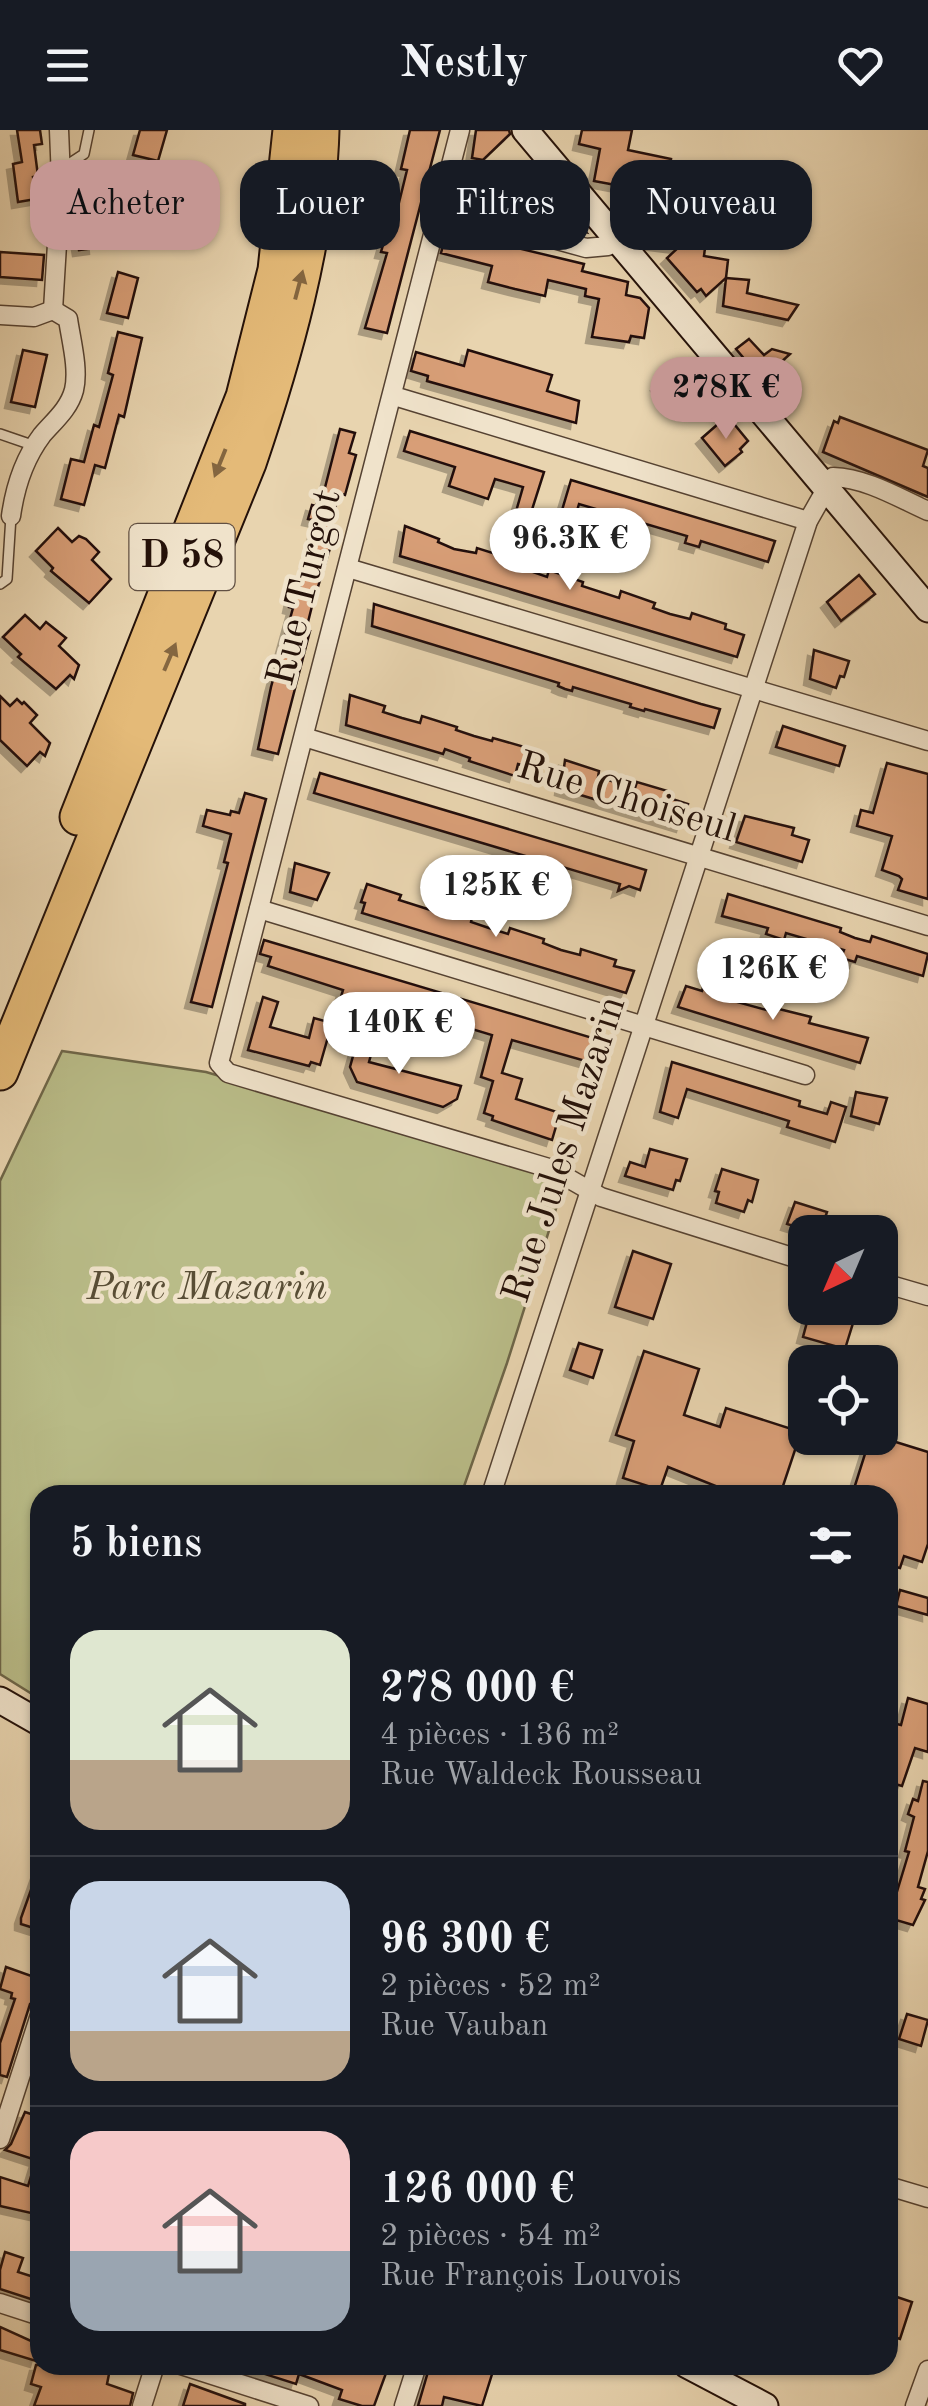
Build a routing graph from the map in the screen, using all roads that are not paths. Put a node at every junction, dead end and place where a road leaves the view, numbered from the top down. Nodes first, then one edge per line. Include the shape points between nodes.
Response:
1 (59, 130) edge
2 (89, 130) edge
3 (291, 130) edge
4 (321, 130) edge
5 (460, 130) edge
6 (525, 130) edge
7 (60, 160) edge
8 (75, 160) edge
9 (453, 160) edge
10 (610, 234) edge
11 (56, 250) edge
12 (431, 250) edge
13 (624, 250) edge
14 (53, 310) junction
15 (0, 316) edge
16 (394, 396) junction
17 (0, 434) edge
18 (35, 446) junction
19 (8, 484) edge
20 (826, 488) junction
21 (928, 511) edge
22 (11, 516) joint
23 (808, 521) junction
24 (348, 568) junction
25 (0, 584) edge
26 (928, 608) edge
27 (754, 690) junction
28 (304, 737) junction
29 (928, 741) edge
30 (700, 858) junction
31 (260, 910) junction
32 (928, 926) edge
33 (0, 1010) edge
34 (643, 1025) junction
35 (0, 1072) edge
36 (805, 1075) dead end
37 (589, 1189) junction
38 (788, 1255) edge
39 (898, 1287) edge
40 (928, 1296) edge
41 (493, 1485) edge
42 (0, 1700) edge
43 (30, 1717) edge
44 (30, 2055) edge
45 (0, 2140) edge
46 (898, 2189) edge
47 (928, 2198) edge
48 (0, 2303) edge
49 (30, 2313) edge
50 (928, 2370) edge
51 (152, 2375) edge
52 (212, 2375) edge
53 (414, 2375) edge
54 (706, 2375) edge
55 (142, 2406) edge
56 (309, 2406) edge
57 (404, 2406) edge
58 (766, 2406) edge
59 (915, 2406) edge

1 - 7 street
2 - 8 lane via 84,154
3 -> 33 highway, D 58 via 276,270 244,397
35 -> 4 highway, D 58 via 248,463 304,268
5 - 9 street, Rue Turgot
6 - 10 street
11 - 14 street
12 - 16 street, Rue Turgot
13 - 20 street
14 - 15 street
14 - 18 street via 68,319 75,388
16 - 23 street
16 - 24 street, Rue Turgot
17 - 18 lane
18 - 19 street
19 - 22 street
20 - 21 street via 833,477 846,477
20 - 23 street, Rue Jules Mazarin
20 - 26 street
22 - 25 lane via 7,578
23 - 27 street, Rue Jules Mazarin
24 - 27 street
24 - 28 street, Rue Turgot
27 - 29 street
27 - 30 street, Rue Jules Mazarin
28 - 30 street, Rue Choiseul
28 - 31 street, Rue Turgot
30 - 32 street, Rue Choiseul
30 - 34 street, Rue Jules Mazarin
31 - 34 street
31 - 37 street, Rue Turgot via 219,1063 228,1073 552,1169
34 - 36 street
34 - 37 street, Rue Jules Mazarin
37 - 38 street via 600,1198
37 - 41 street, Rue Jules Mazarin
39 - 40 street
42 - 43 street
44 - 45 street
46 - 47 street
48 - 49 street
50 - 59 street
51 - 55 street
52 - 56 street
53 - 57 street
54 - 58 street

